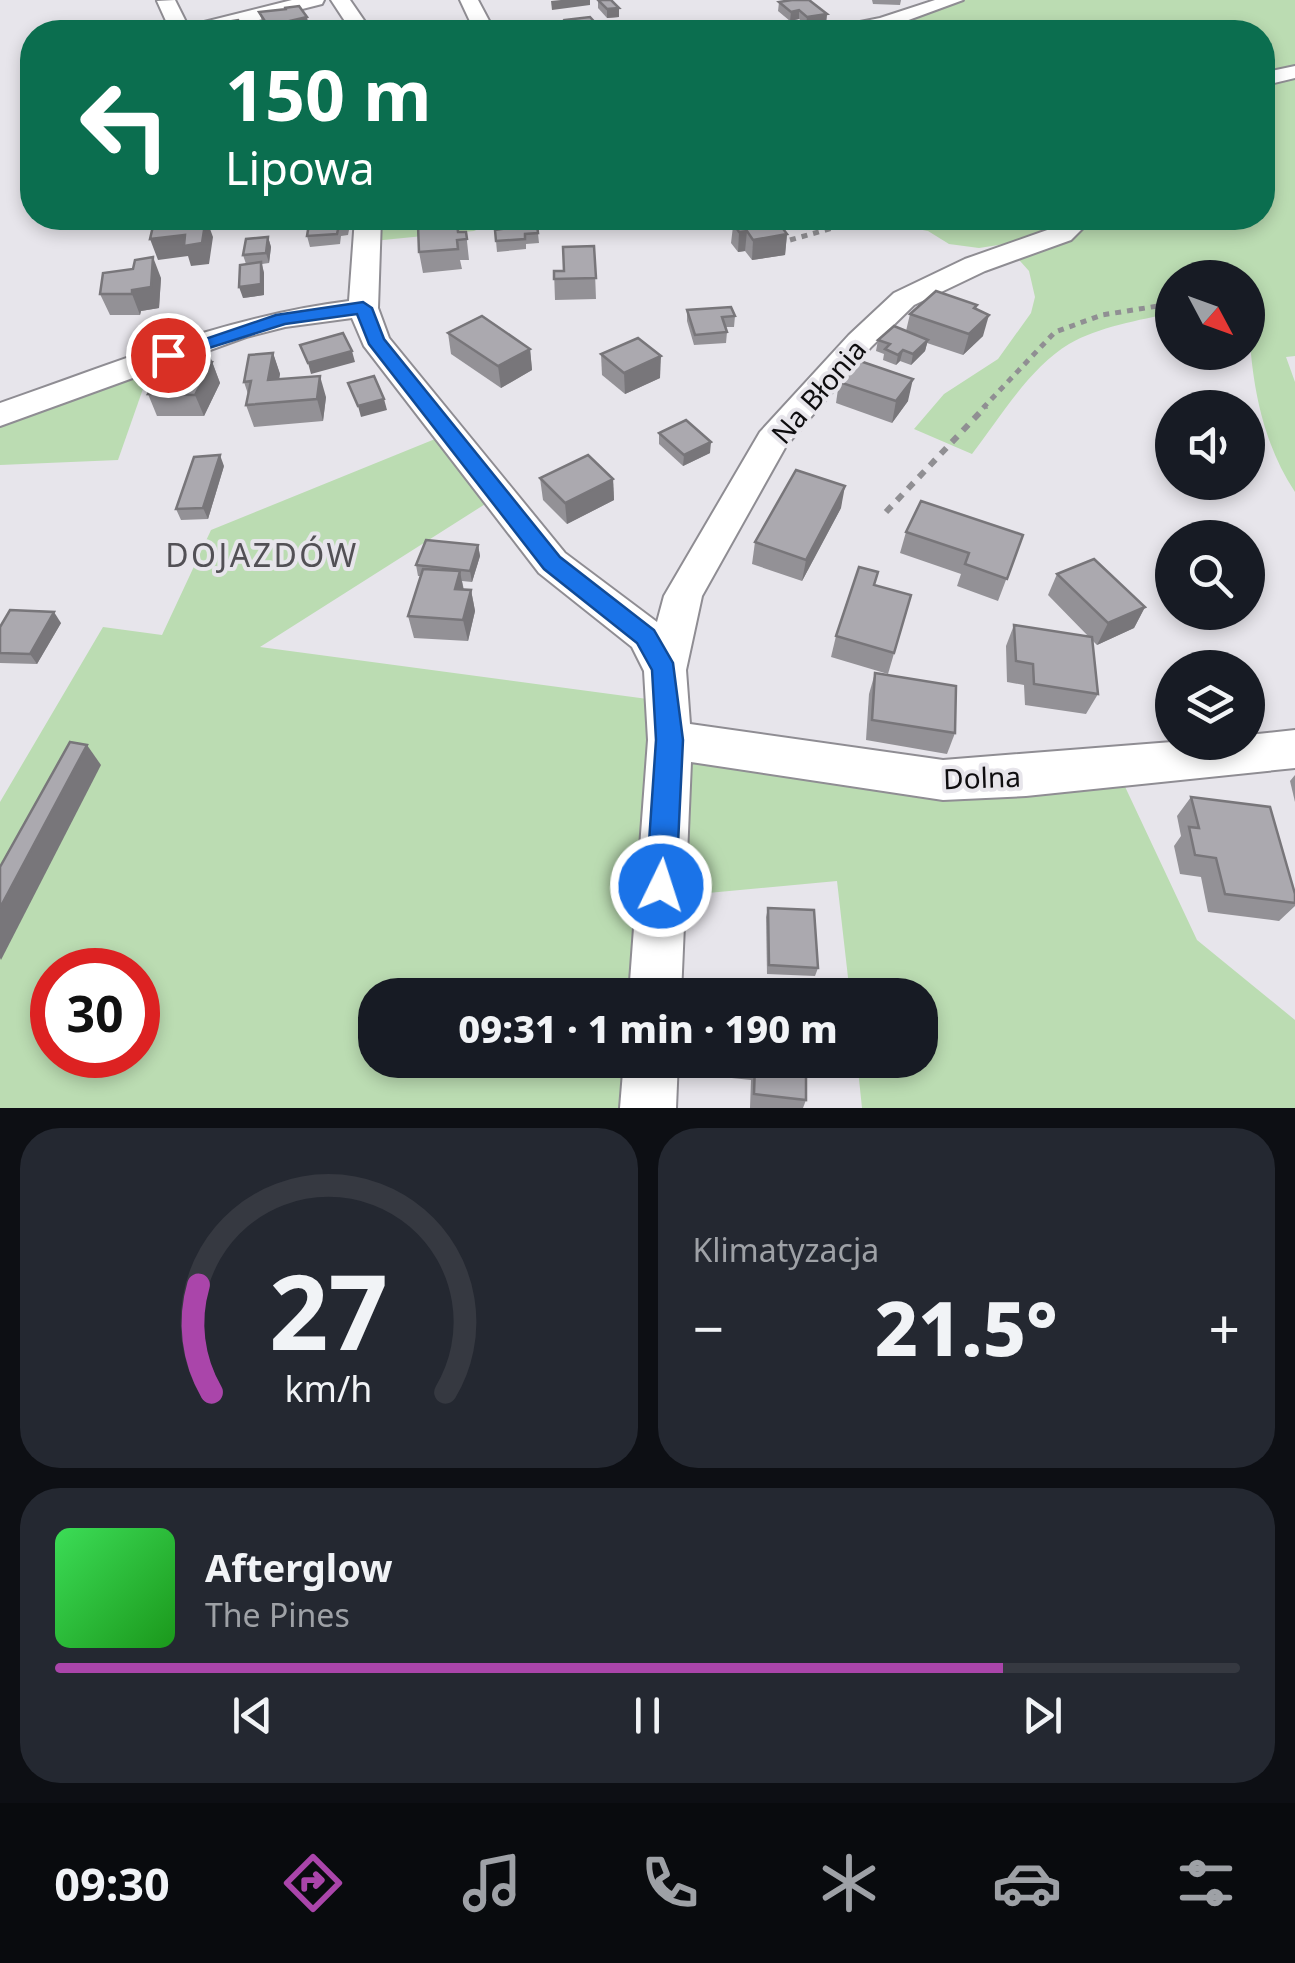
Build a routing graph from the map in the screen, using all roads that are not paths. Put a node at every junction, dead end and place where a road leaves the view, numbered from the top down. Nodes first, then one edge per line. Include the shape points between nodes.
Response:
1 (315, 0) edge
2 (954, 0) edge
3 (237, 20) edge
4 (883, 20) edge
5 (367, 230) edge
6 (1066, 230) edge
7 (363, 308) junction
8 (0, 415) edge
9 (664, 670) junction
10 (670, 740) junction
11 (1295, 748) edge
12 (655, 978) edge
13 (650, 1078) edge
14 (648, 1108) edge

1 - 3 street
2 - 4 street
5 - 7 street
6 - 9 street, Na Błonia via 904,299 860,341 772,440 683,596
7 - 8 street via 235,332
7 - 9 street via 376,340 552,563 646,636
9 - 10 street
10 - 11 street, Dolna via 943,780
10 - 12 street
13 - 14 street

